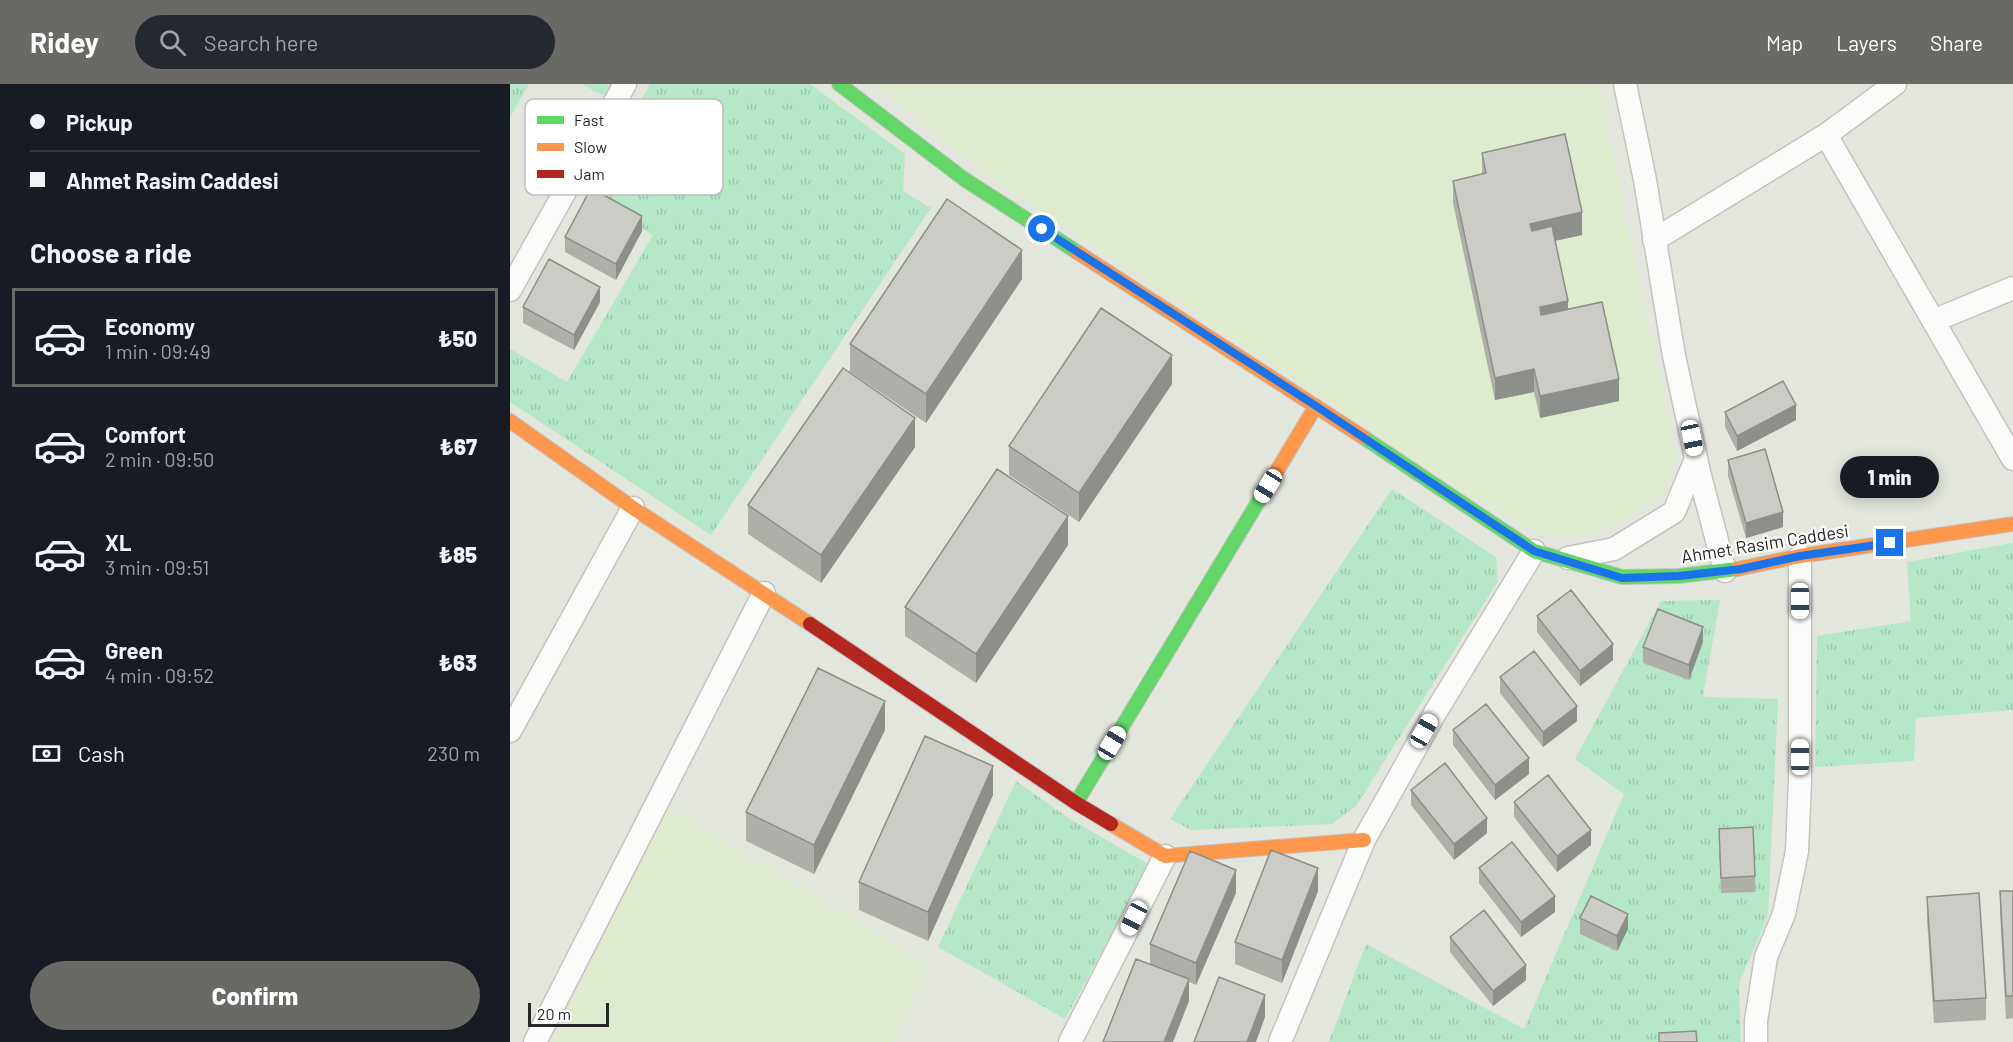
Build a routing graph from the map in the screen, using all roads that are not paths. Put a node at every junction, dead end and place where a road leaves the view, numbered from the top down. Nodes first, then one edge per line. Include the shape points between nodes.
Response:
1 (625, 84) edge
2 (839, 84) edge
3 (1624, 84) edge
4 (1895, 84) edge
5 (617, 99) edge
6 (1826, 135) junction
7 (563, 195) edge
8 (1654, 240) junction
9 (2013, 288) edge
10 (510, 290) edge
11 (1933, 321) junction
12 (1316, 406) junction
13 (510, 421) edge
14 (1696, 459) junction
15 (2013, 459) edge
16 (633, 508) junction
17 (2013, 524) edge
18 (1534, 551) junction
19 (1800, 556) junction
20 (1560, 559) junction
21 (1725, 571) junction
22 (764, 593) junction
23 (510, 731) edge
24 (1076, 803) junction
25 (1364, 840) junction
26 (1166, 856) junction
27 (535, 1042) edge
28 (1070, 1042) edge
29 (1280, 1042) edge
30 (1756, 1042) edge

1 - 5 street
2 - 12 street, Ahmet Rasim Caddesi via 964,179
3 - 8 street
4 - 6 street
6 - 8 street
6 - 11 street
7 - 10 street
8 - 14 street
9 - 11 street
11 - 15 street
12 - 18 street, Ahmet Rasim Caddesi
12 - 24 street
13 - 16 street
14 - 20 street via 1674,512 1614,549
14 - 21 street
16 - 22 street
16 - 23 street
17 - 19 street, Ahmet Rasim Caddesi
18 - 20 street, Ahmet Rasim Caddesi
18 - 25 street via 1434,713
19 - 21 street, Ahmet Rasim Caddesi
19 - 30 street via 1797,851 1784,914 1766,957
20 - 21 street, Ahmet Rasim Caddesi via 1622,578
22 - 24 street
22 - 27 street
24 - 26 street
25 - 26 street
25 - 29 street
26 - 28 street

